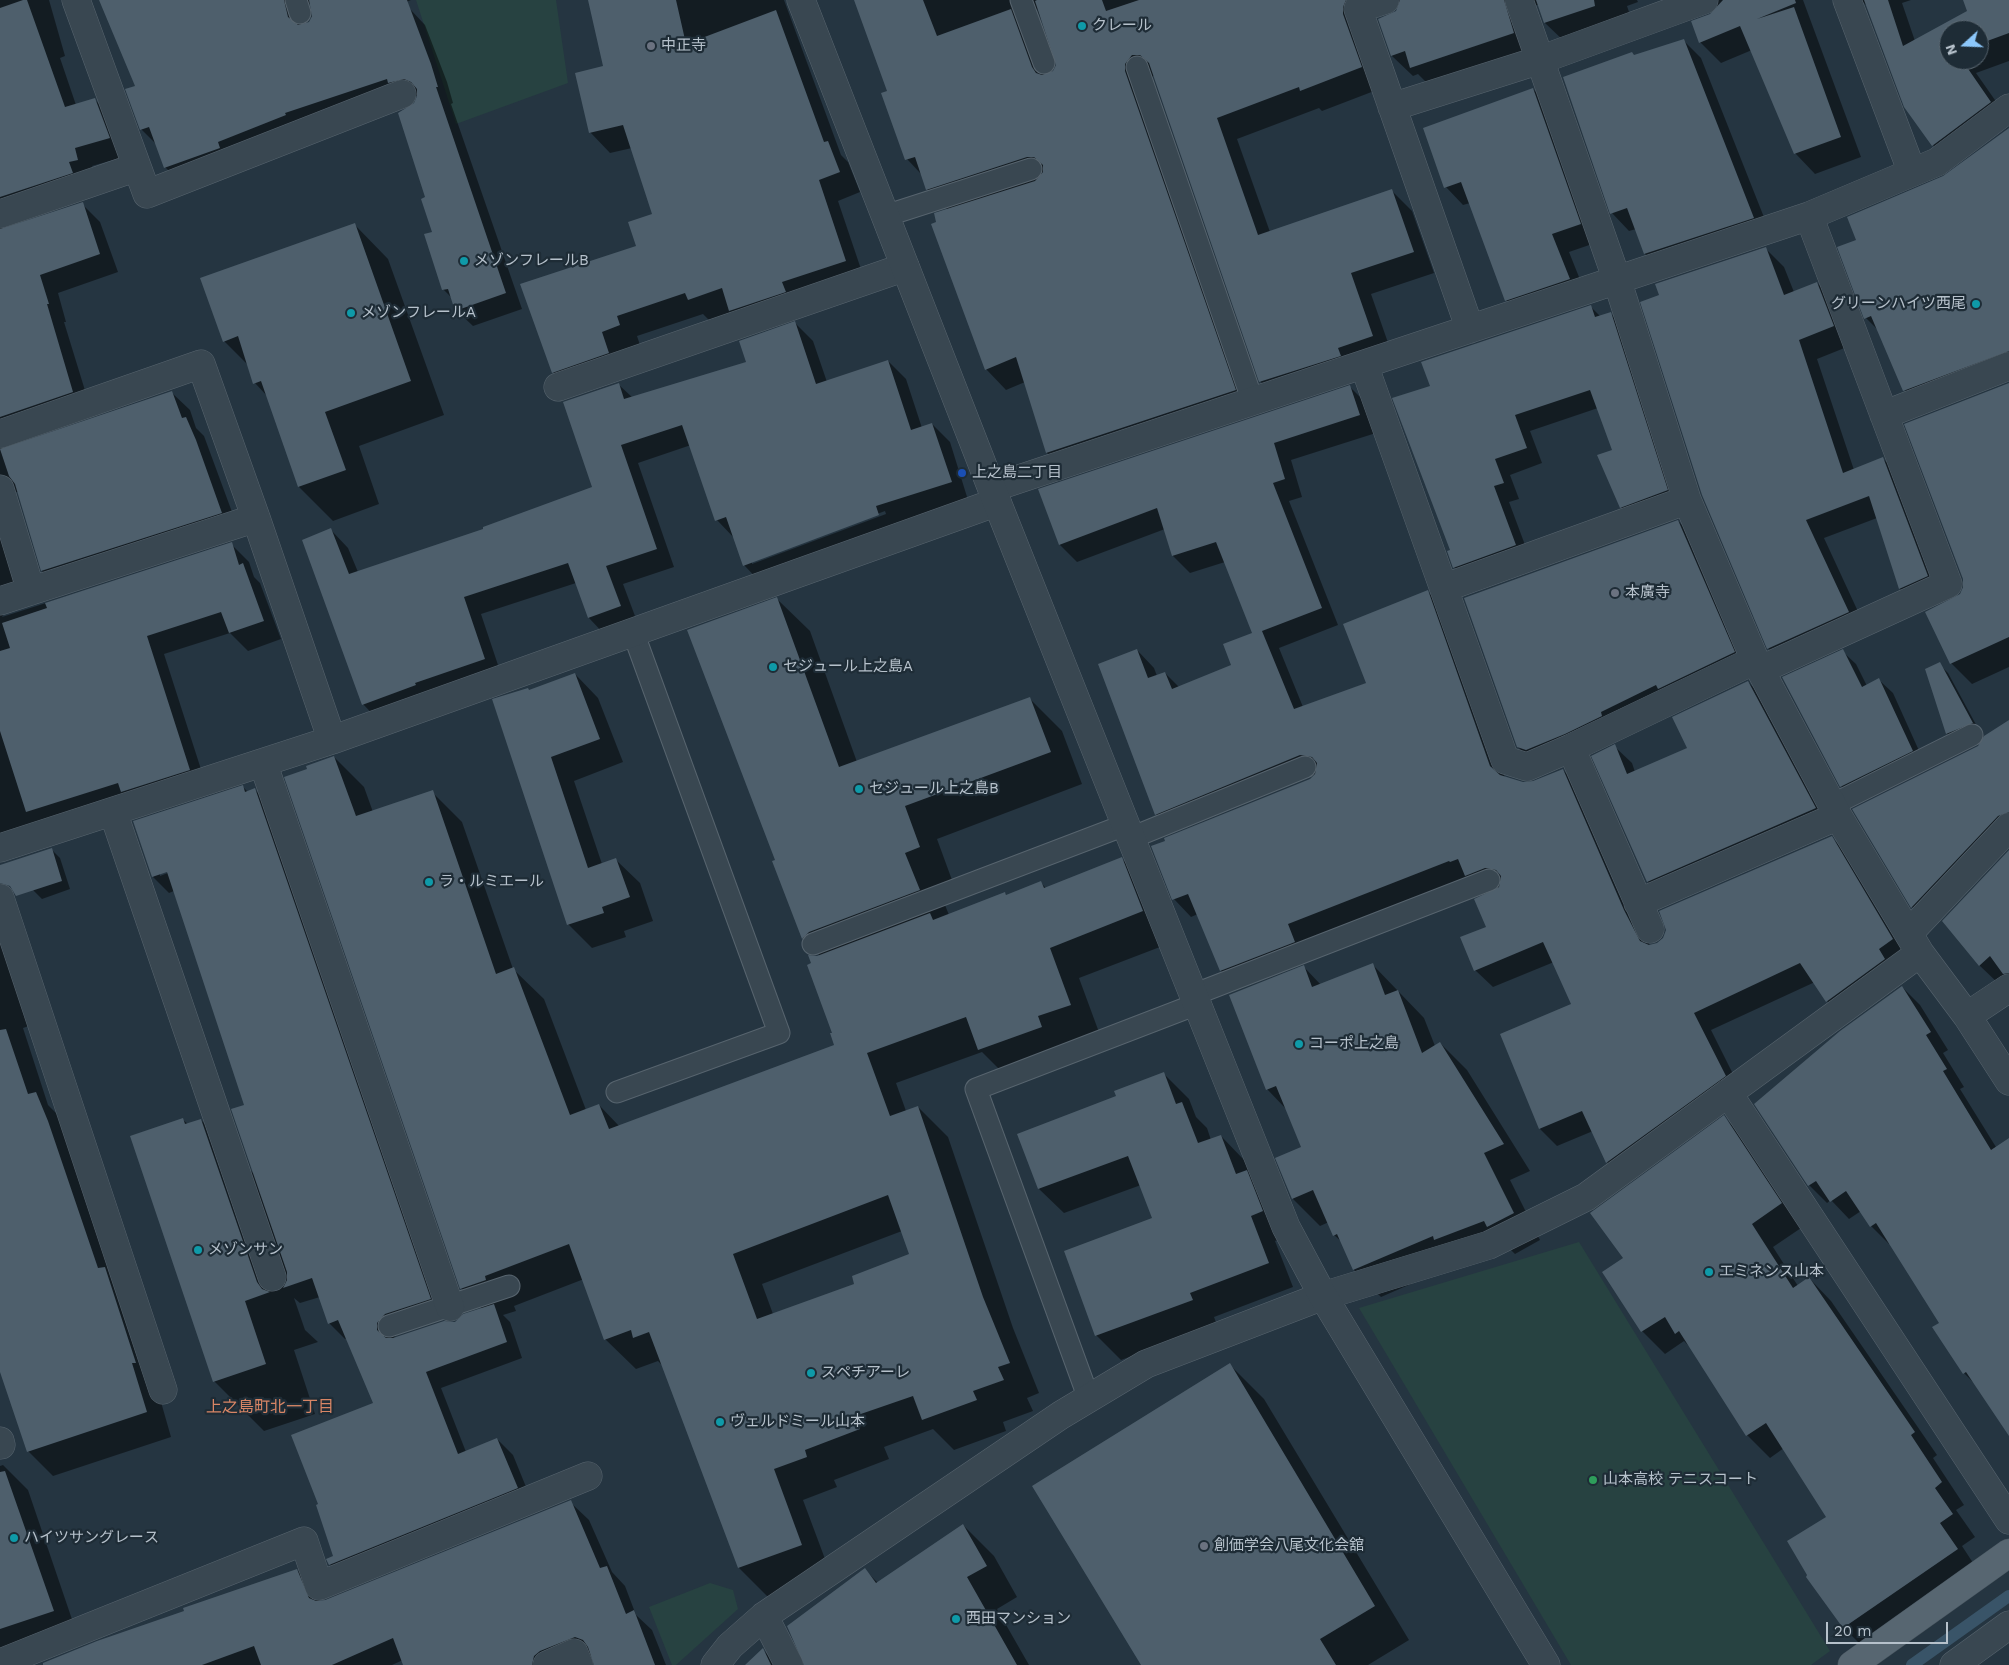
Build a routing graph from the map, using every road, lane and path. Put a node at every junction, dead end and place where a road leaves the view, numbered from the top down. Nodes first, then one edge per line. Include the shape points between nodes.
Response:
1 (76, 0) edge
2 (801, 0) edge
3 (1021, 0) edge
4 (1385, 0) edge
5 (1519, 0) edge
6 (1704, 0) edge
7 (1847, 0) edge
8 (1540, 60) junction
9 (1044, 63) dead end
10 (1137, 67) dead end
11 (402, 94) dead end
12 (1392, 107) junction
13 (2009, 108) edge
14 (137, 167) junction
15 (1031, 169) dead end
16 (1912, 172) junction
17 (0, 214) edge
18 (885, 216) junction
19 (1809, 216) junction
20 (905, 267) junction
21 (1617, 280) junction
22 (1470, 329) junction
23 (1364, 365) junction
24 (2009, 366) edge
25 (558, 387) dead end
26 (1253, 402) junction
27 (1884, 415) junction
28 (0, 434) edge
29 (0, 489) edge
30 (994, 495) junction
31 (1687, 500) junction
32 (256, 518) junction
33 (1444, 588) junction
34 (31, 591) junction
35 (0, 601) edge
36 (633, 632) junction
37 (1757, 665) junction
38 (1972, 735) dead end
39 (332, 740) junction
40 (1571, 748) junction
41 (263, 763) junction
42 (1305, 767) dead end
43 (1835, 810) junction
44 (113, 812) junction
45 (2009, 827) edge
46 (1128, 832) junction
47 (0, 848) edge
48 (1490, 880) dead end
49 (0, 898) edge
50 (1638, 903) junction
51 (1650, 929) dead end
52 (1914, 943) junction
53 (813, 944) dead end
54 (2009, 988) edge
55 (1195, 1000) junction
56 (1967, 1016) junction
57 (2009, 1081) edge
58 (617, 1092) dead end
59 (1728, 1093) junction
60 (272, 1277) dead end
61 (509, 1286) dead end
62 (1323, 1296) junction
63 (450, 1307) junction
64 (389, 1326) dead end
65 (163, 1390) dead end
66 (1088, 1399) junction
67 (588, 1476) dead end
68 (2009, 1520) edge
69 (2009, 1553) edge
70 (764, 1616) junction
71 (2009, 1625) edge
72 (0, 1662) edge
73 (548, 1665) edge
74 (579, 1665) edge
75 (714, 1665) edge
76 (789, 1665) edge
77 (1546, 1665) edge
78 (1852, 1665) edge
79 (1954, 1665) edge

1 - 14 street
2 - 18 street
3 - 9 lane
4 - 12 street via 1358,9
5 - 8 street
6 - 8 street
7 - 16 street
8 - 12 street
8 - 21 street
10 - 26 lane
11 - 14 street via 147,194
12 - 22 street
13 - 16 street via 1937,162
14 - 17 street
15 - 18 lane
16 - 19 street
18 - 20 street
19 - 21 street
19 - 27 street
20 - 25 street
20 - 30 street
21 - 22 street
21 - 31 street
22 - 23 street
23 - 26 street
23 - 33 street
24 - 27 street
26 - 30 street
27 - 37 street via 1948,584
28 - 32 street via 201,364
29 - 34 street
30 - 36 street
30 - 46 street
31 - 33 street
31 - 37 street
32 - 34 street
32 - 39 street
33 - 40 street via 1505,760 1527,767
34 - 35 street
36 - 39 street
36 - 58 lane via 779,1033
37 - 40 street
37 - 43 street
38 - 43 lane
39 - 41 street
40 - 50 street
41 - 44 street
41 - 63 street
42 - 46 lane
43 - 50 street
43 - 52 street
44 - 47 street
44 - 60 street
45 - 52 street
46 - 53 lane
46 - 55 street
48 - 55 lane
49 - 65 street
50 - 51 street
52 - 56 street
52 - 59 street
54 - 56 street
55 - 62 street via 1286,1227
55 - 66 lane via 976,1089
56 - 57 street
59 - 62 street via 1586,1197 1489,1244
59 - 68 street
61 - 63 lane
62 - 66 street via 1146,1364
62 - 77 street
63 - 64 lane
66 - 70 street
67 - 72 street via 319,1586 304,1541
69 - 78 main road
70 - 75 street
70 - 76 street
71 - 79 street
73 - 74 street via 574,1653

